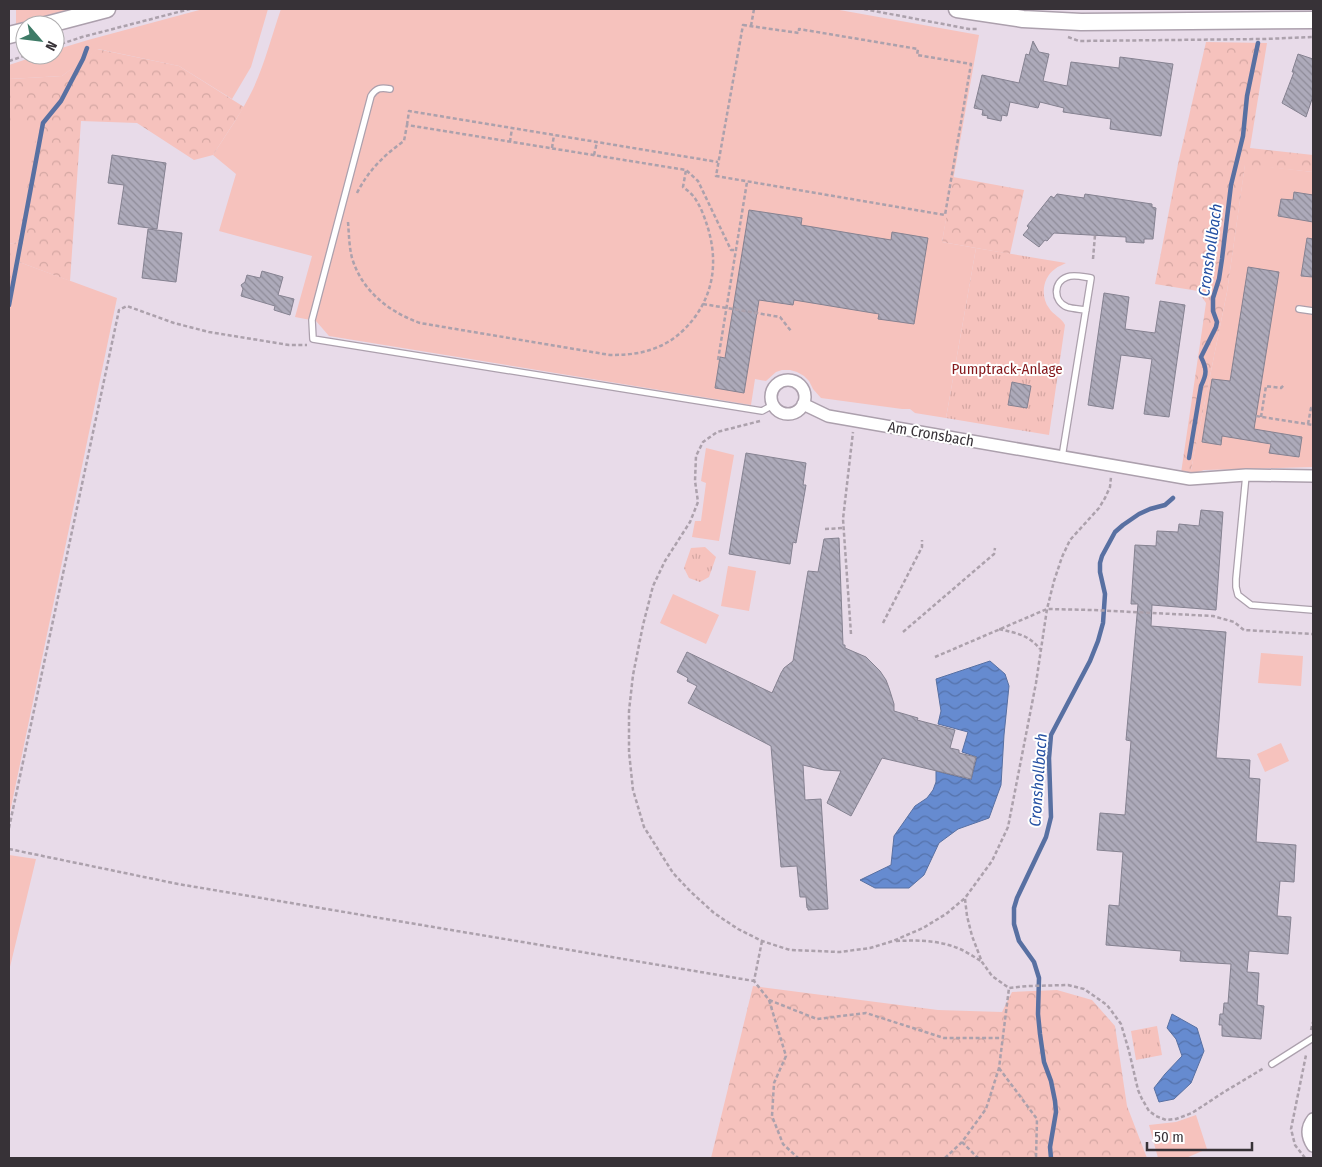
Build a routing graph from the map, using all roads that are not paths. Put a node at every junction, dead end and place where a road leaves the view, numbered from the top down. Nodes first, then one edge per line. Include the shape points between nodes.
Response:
1 (107, 9) edge
2 (957, 9) edge
3 (65, 20) edge
4 (1313, 20) edge
5 (390, 89) dead end
6 (1299, 309) dead end
7 (1086, 310) junction
8 (1313, 311) edge
9 (803, 404) junction
10 (773, 405) junction
11 (1062, 457) junction
12 (1246, 475) junction
13 (1313, 476) edge
14 (1313, 610) edge
15 (1311, 1039) edge
16 (1272, 1064) road end
17 (1313, 1119) edge
18 (1313, 1146) edge

1 - 3 main road
2 - 4 main road via 1023,19 1081,22
5 - 10 lane via 377,89 371,96 312,320 313,339 762,411
6 - 8 lane
7 - 7 lane via 1090,278 1065,278 1056,290 1058,300 1066,306
7 - 11 lane
9 - 10 street via 791,414 781,412
9 - 10 street via 802,388 789,380 779,382 772,390
9 - 11 street, Am Cronsbach via 828,416
11 - 12 street, Am Cronsbach via 1190,479
12 - 13 street, Am Cronsbach
12 - 14 lane via 1236,578 1238,595 1251,605
15 - 16 lane
17 - 18 street via 1308,1127

